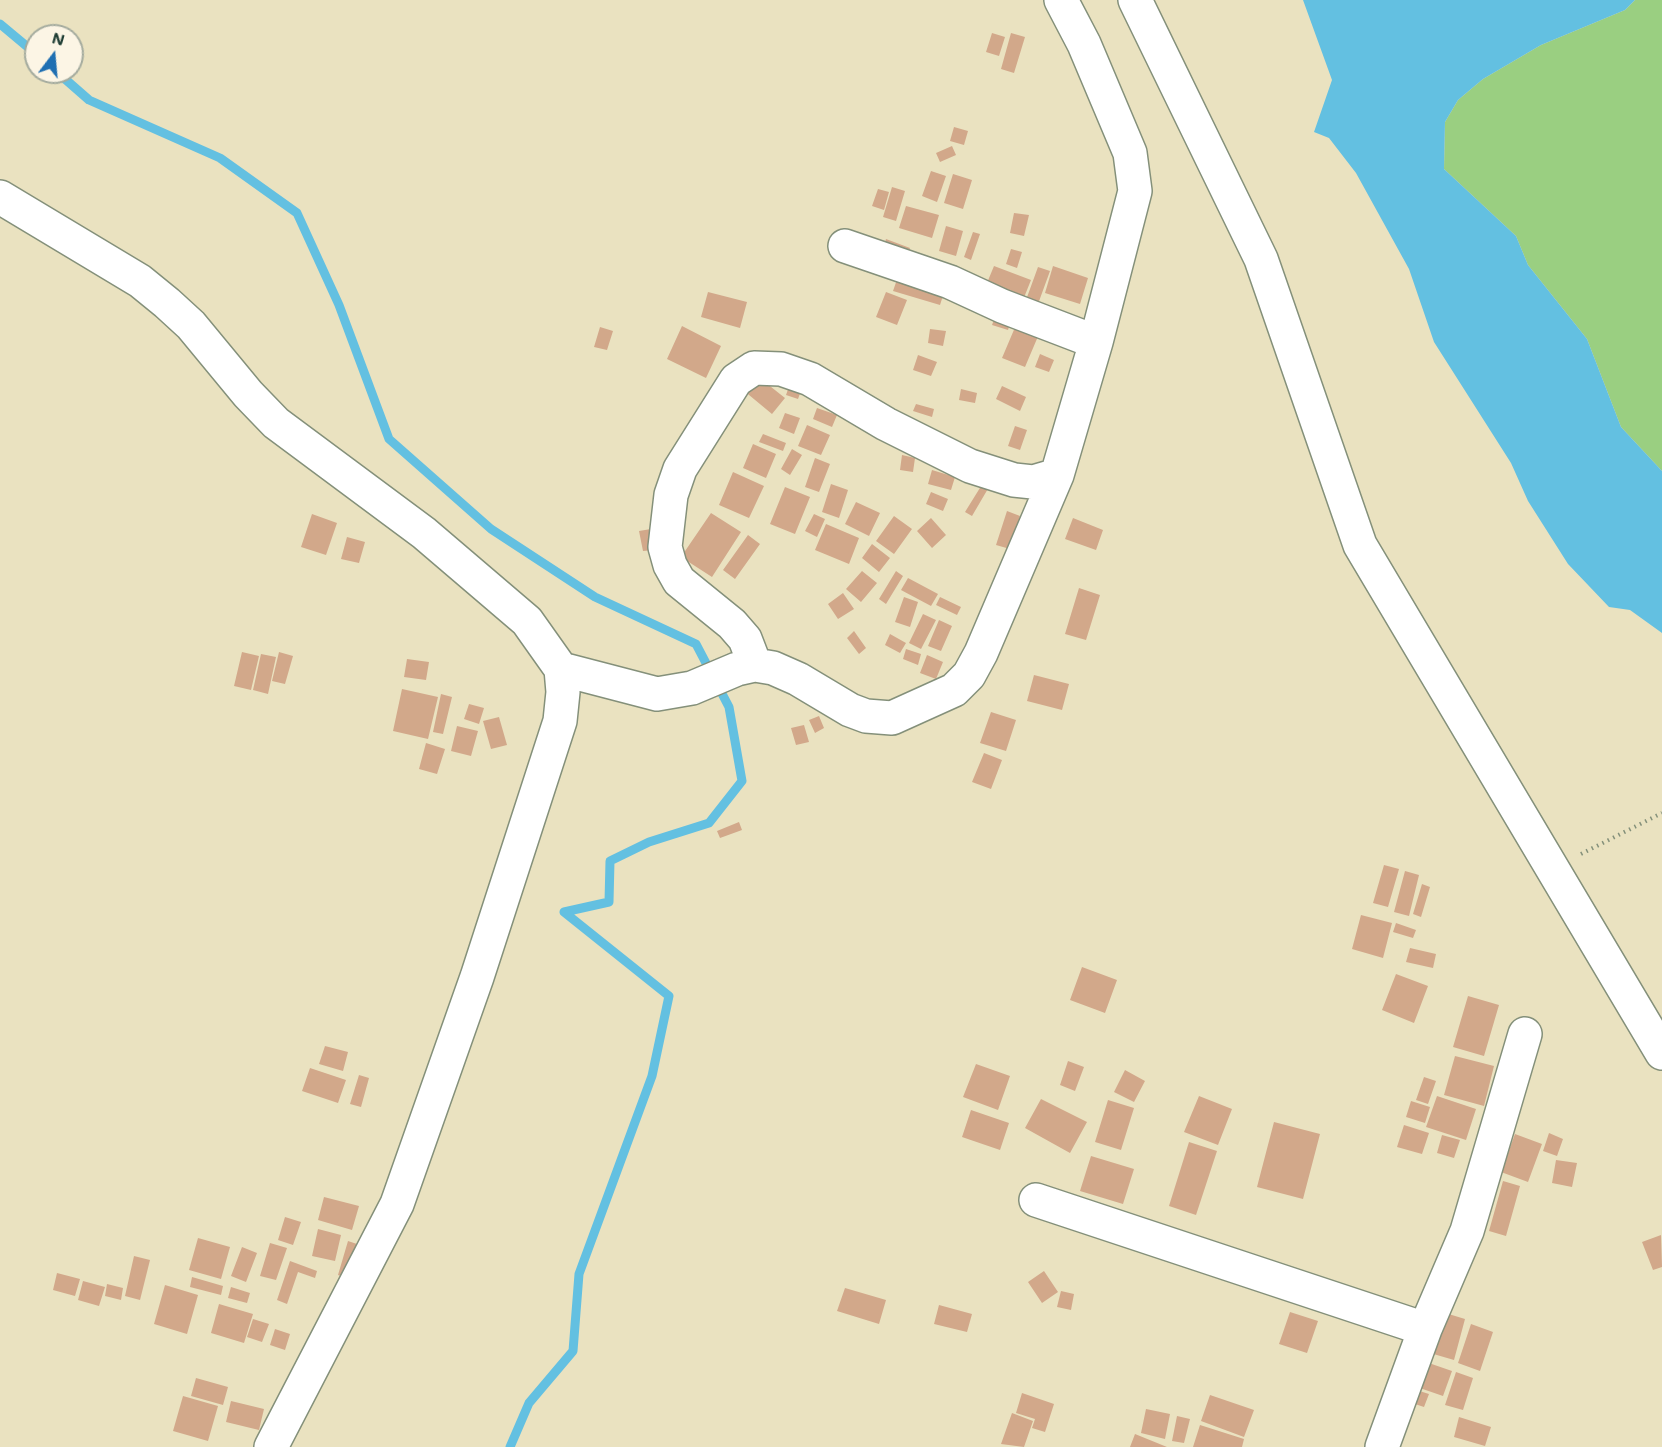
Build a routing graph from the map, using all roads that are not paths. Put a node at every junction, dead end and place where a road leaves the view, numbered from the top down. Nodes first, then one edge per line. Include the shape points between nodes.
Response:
1 (1061, 0) edge
2 (1135, 0) edge
3 (0, 197) edge
4 (845, 246) dead end
5 (1096, 342) junction
6 (1057, 475) junction
7 (746, 667) junction
8 (561, 669) junction
9 (1524, 1034) dead end
10 (1662, 1053) edge
11 (1036, 1200) dead end
12 (1425, 1329) junction
13 (271, 1447) edge
14 (1382, 1447) edge

1 - 5 street via 1130,153 1135,190
2 - 10 street via 1261,259 1360,545
3 - 8 street via 140,281 167,303 276,423 424,533 527,621
4 - 5 street via 950,282
5 - 6 street
6 - 7 street via 981,653 969,675 954,690 892,718 866,716 773,668
6 - 7 street via 1033,482 969,466 810,379 781,369 754,368 736,380 680,469 671,495 665,547 679,581 745,639
7 - 8 street via 692,688 657,694
8 - 13 street via 564,692 560,721 477,977 397,1204
9 - 12 street via 1467,1231
11 - 12 street
12 - 14 street

